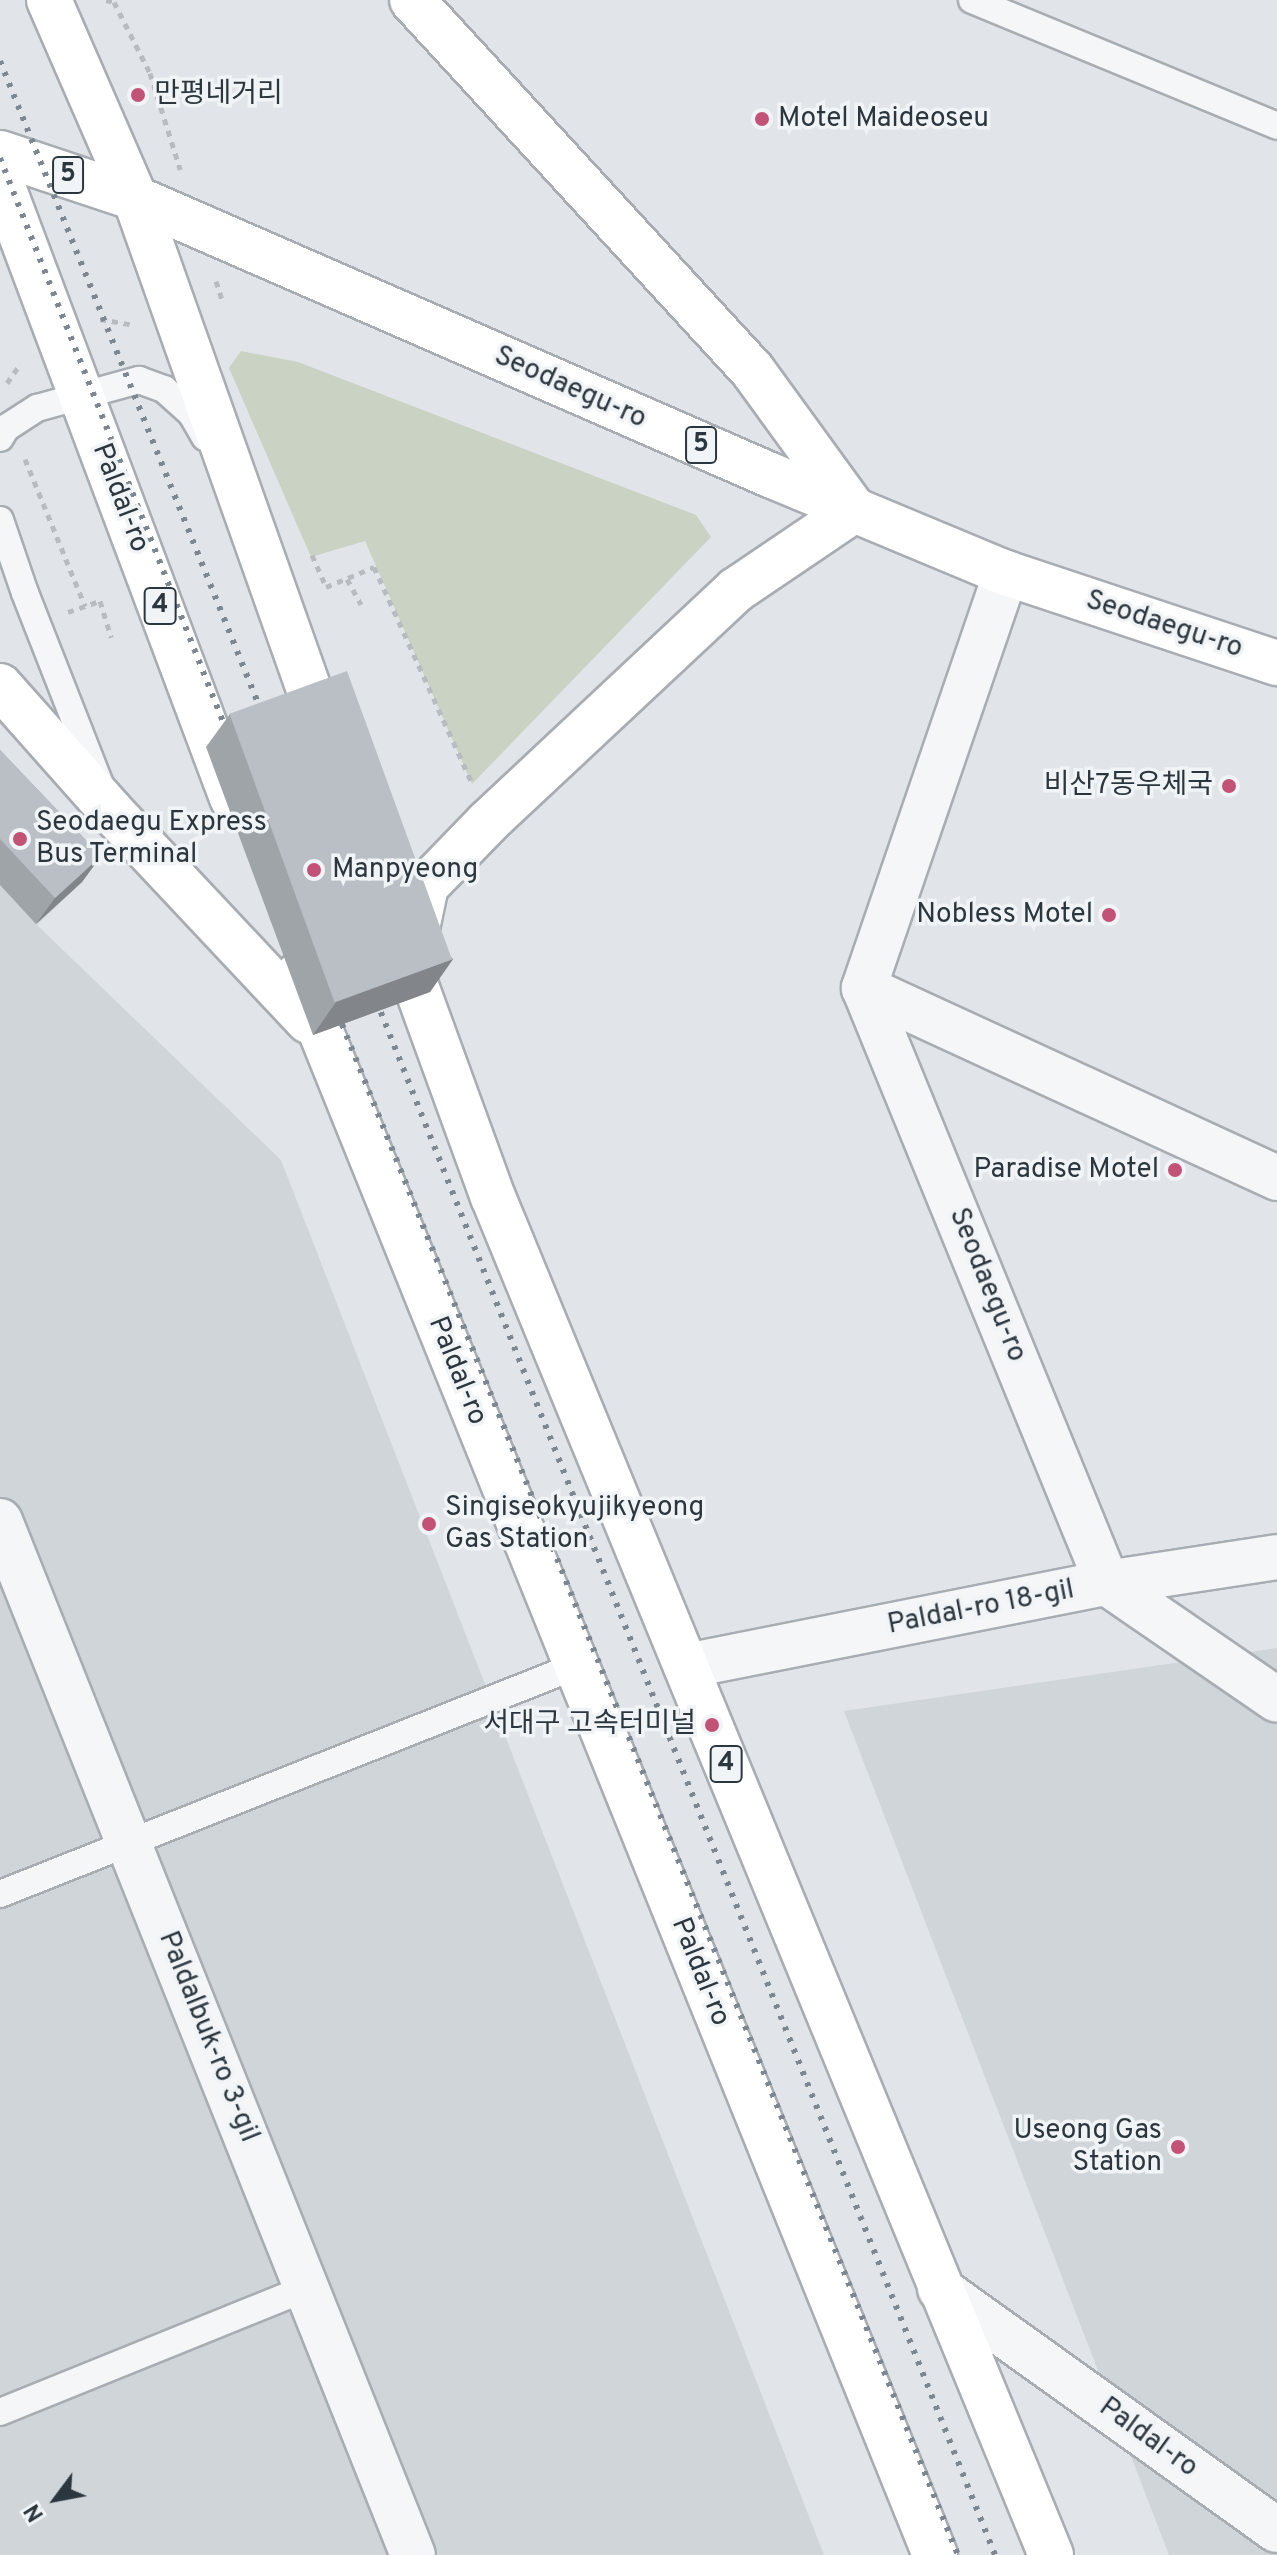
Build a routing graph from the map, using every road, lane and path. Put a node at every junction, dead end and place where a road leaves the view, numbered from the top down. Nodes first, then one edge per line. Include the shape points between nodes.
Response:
1 (49, 0) edge
2 (106, 0) edge
3 (412, 0) edge
4 (972, 0) edge
5 (1277, 126) edge
6 (0, 153) edge
7 (0, 179) edge
8 (135, 198) junction
9 (197, 226) junction
10 (49, 311) junction
11 (226, 313) dead end
12 (183, 334) junction
13 (17, 352) dead end
14 (0, 391) edge
15 (82, 397) junction
16 (6, 431) edge
17 (241, 496) junction
18 (854, 510) junction
19 (0, 520) edge
20 (307, 544) dead end
21 (1006, 573) junction
22 (347, 579) junction
23 (361, 604) dead end
24 (85, 606) dead end
25 (1277, 663) edge
26 (0, 686) edge
27 (341, 777) edge
28 (111, 811) junction
29 (488, 822) junction
30 (248, 841) dead end
31 (383, 895) edge
32 (282, 930) dead end
33 (409, 969) junction
34 (864, 988) junction
35 (320, 1034) junction
36 (1277, 1178) edge
37 (0, 1521) edge
38 (1277, 1557) edge
39 (1107, 1583) junction
40 (576, 1666) junction
41 (686, 1666) junction
42 (1277, 1700) edge
43 (130, 1842) junction
44 (0, 1894) edge
45 (307, 2288) junction
46 (940, 2289) junction
47 (0, 2412) edge
48 (1276, 2526) edge
49 (413, 2555) edge
50 (935, 2555) edge
51 (1051, 2555) edge

1 - 8 main road
2 - 9 path via 114,2 150,73
3 - 18 main road via 753,371
4 - 5 lane
6 - 8 main road, 5
7 - 10 main road, Paldal-ro / 4
8 - 9 main road, Seodaegu-ro / 5
8 - 12 main road
9 - 11 path
9 - 18 main road, Seodaegu-ro / 5
10 - 12 path
10 - 15 main road, Paldal-ro / 4
12 - 17 main road
13 - 14 path via 23,366
15 - 16 lane via 37,408
15 - 17 lane via 139,380 164,389 191,413
15 - 30 main road, Paldal-ro / 4
16 - 24 path
17 - 27 main road
18 - 21 main road, Seodaegu-ro / 5
18 - 29 main road via 736,590
19 - 28 lane
20 - 22 path via 326,587
21 - 25 main road, Seodaegu-ro / 5
21 - 34 street
22 - 23 path
22 - 29 path via 374,567
26 - 28 main road
28 - 35 main road
29 - 33 main road via 426,886
31 - 33 main road, 4
32 - 35 main road, Paldal-ro
33 - 41 main road, 4 via 493,1197
34 - 36 street
34 - 39 street, Seodaegu-ro
35 - 40 main road, Paldal-ro
37 - 43 street, Paldalbuk-ro 3-gil
38 - 39 street, Paldal-ro 18-gil
39 - 41 street, Paldal-ro 18-gil
39 - 42 street
40 - 43 lane
40 - 50 main road, Paldal-ro
41 - 46 main road, 4
43 - 44 lane
43 - 45 street, Paldalbuk-ro 3-gil
45 - 47 lane
45 - 49 street, Paldalbuk-ro 3-gil
46 - 48 street, Paldal-ro
46 - 51 main road, 4

